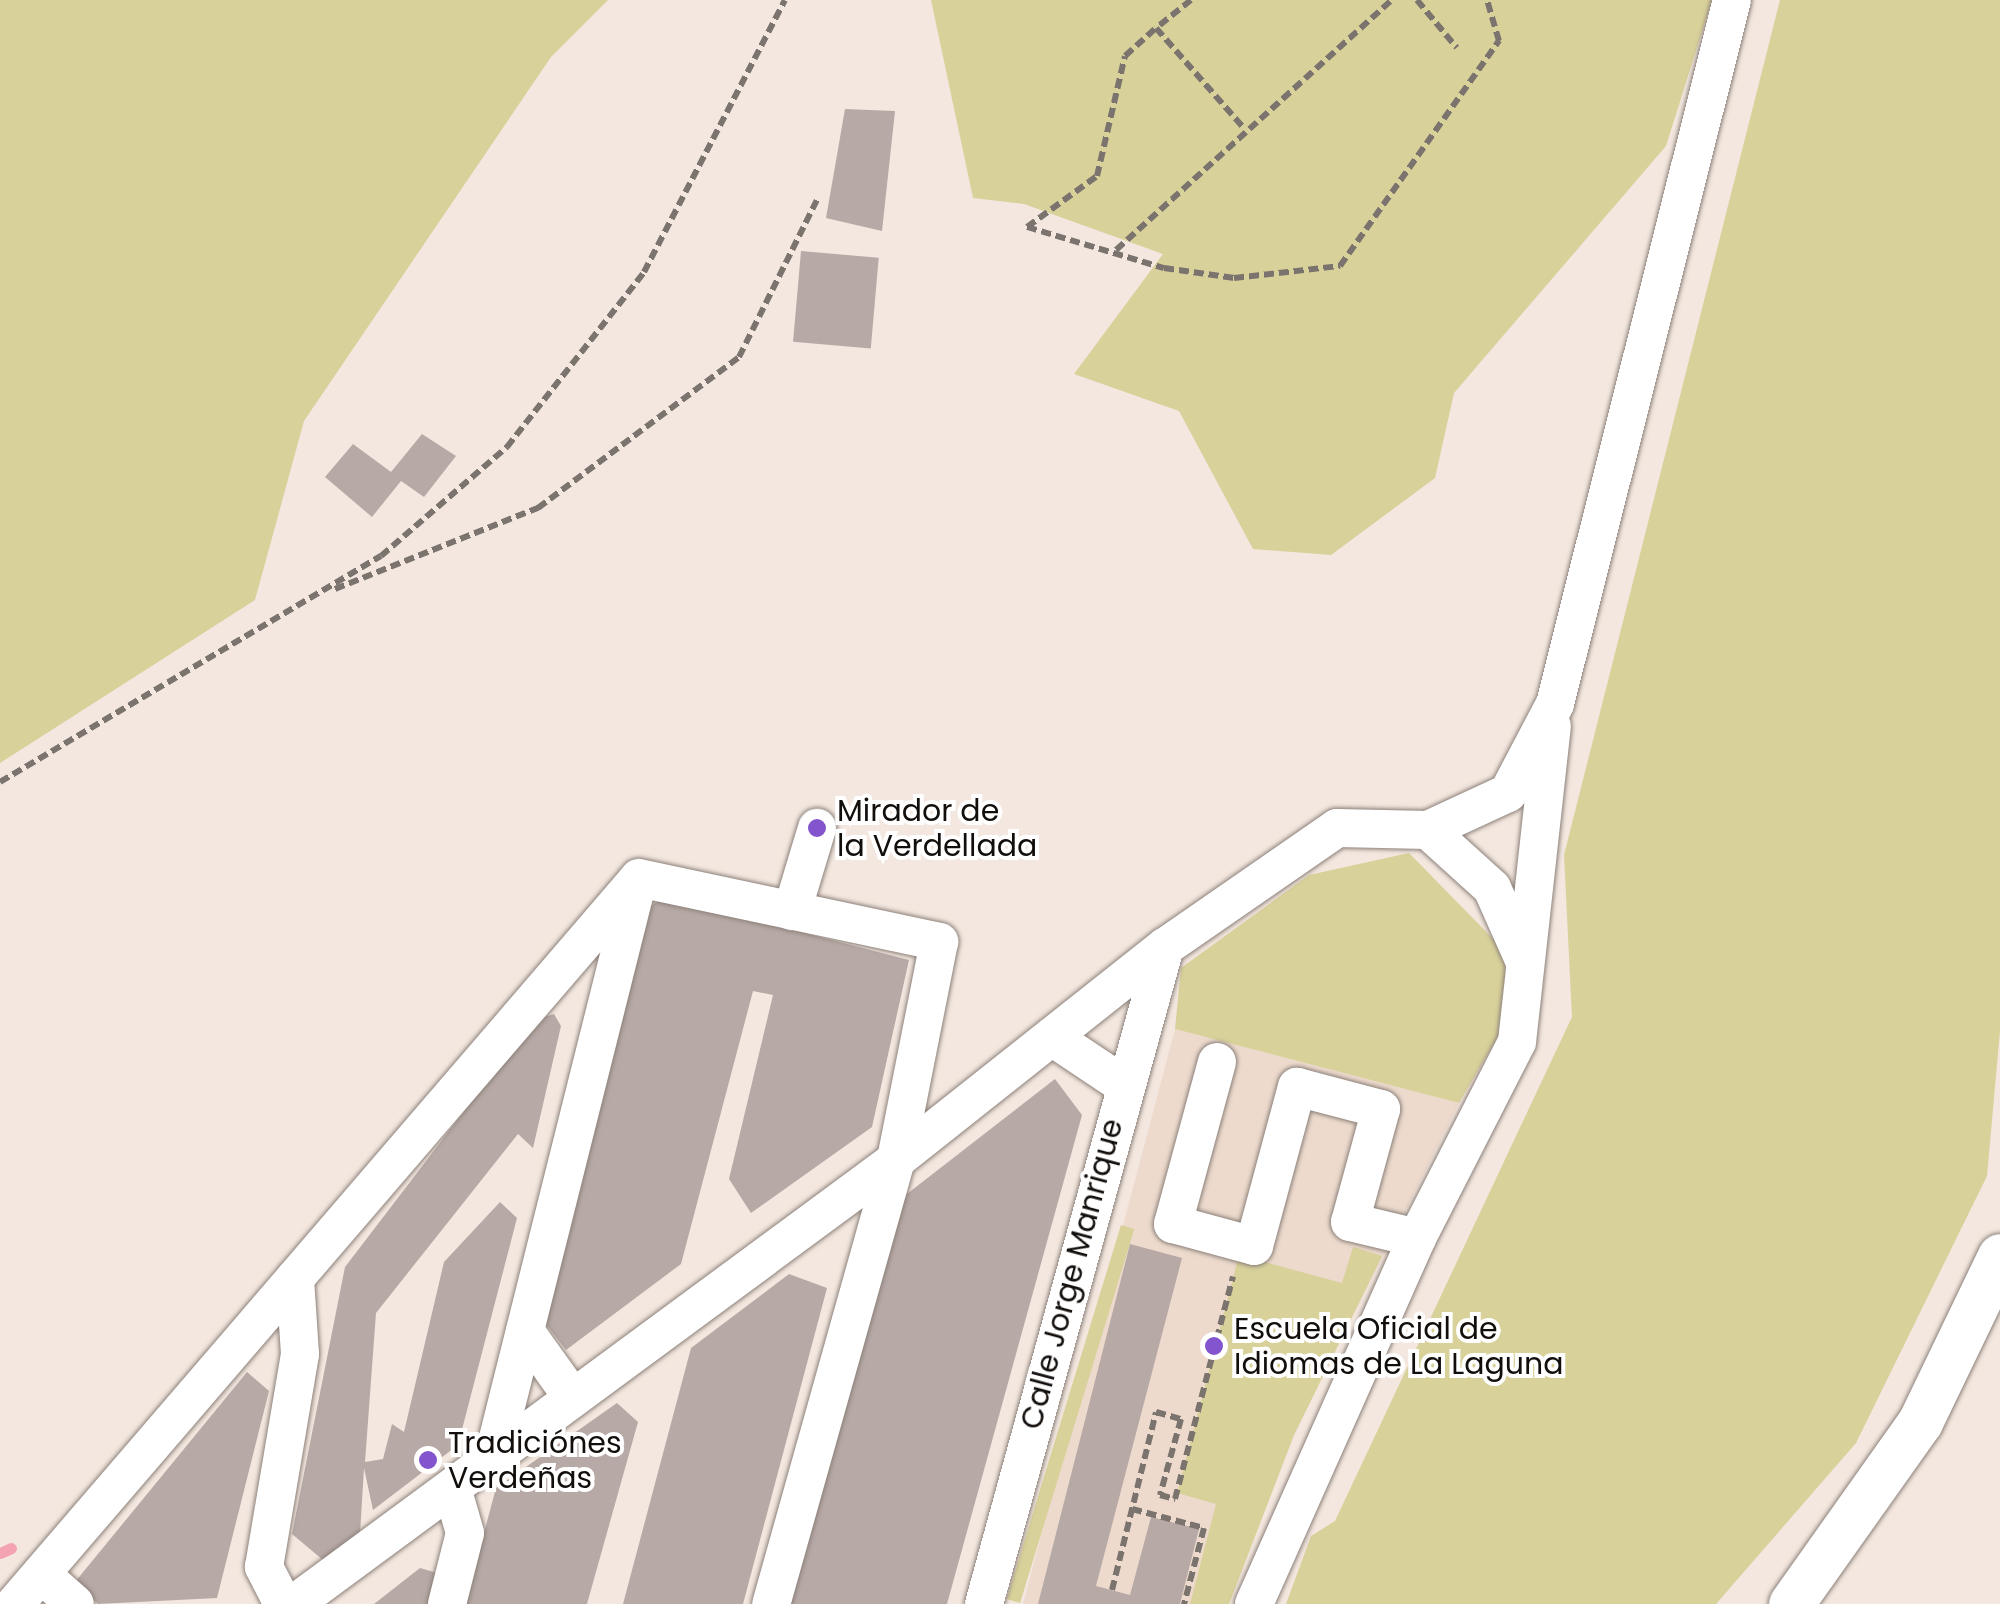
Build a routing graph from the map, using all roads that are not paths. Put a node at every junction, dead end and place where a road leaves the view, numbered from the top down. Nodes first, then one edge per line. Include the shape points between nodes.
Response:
1 (1732, 0) edge
2 (1555, 704) junction
3 (817, 828) dead end
4 (1428, 830) junction
5 (638, 878) junction
6 (792, 911) junction
7 (1165, 946) junction
8 (1527, 965) junction
9 (1052, 1037) junction
10 (1217, 1062) dead end
11 (1121, 1083) junction
12 (896, 1160) junction
13 (1417, 1238) junction
14 (2000, 1256) edge
15 (295, 1278) junction
16 (525, 1331) junction
17 (573, 1398) junction
18 (493, 1458) junction
19 (453, 1491) junction
20 (41, 1574) junction
21 (15, 1604) edge
22 (75, 1604) edge
23 (283, 1604) edge
24 (294, 1604) edge
25 (447, 1604) edge
26 (771, 1604) edge
27 (984, 1604) edge
28 (1254, 1604) edge
29 (1791, 1604) edge

1 - 2 street
2 - 4 street via 1508,793
2 - 8 street
3 - 6 street
4 - 7 street via 1338,828
4 - 8 street via 1492,888
5 - 6 street
5 - 15 street
5 - 16 street
6 - 12 street via 939,942
7 - 9 street
7 - 11 street, Calle Jorge Manrique
8 - 13 street via 1517,1042
9 - 11 street
9 - 12 street
10 - 13 street via 1173,1224 1254,1246 1297,1087 1381,1110 1350,1222
11 - 27 street, Calle Jorge Manrique
12 - 17 street
12 - 26 street
13 - 28 street
14 - 29 main road via 1920,1422
15 - 20 street
15 - 23 street via 300,1354 264,1567
16 - 17 street
16 - 18 street
17 - 18 street
18 - 19 street
19 - 24 street
19 - 25 street via 464,1533
20 - 21 street
20 - 22 street

